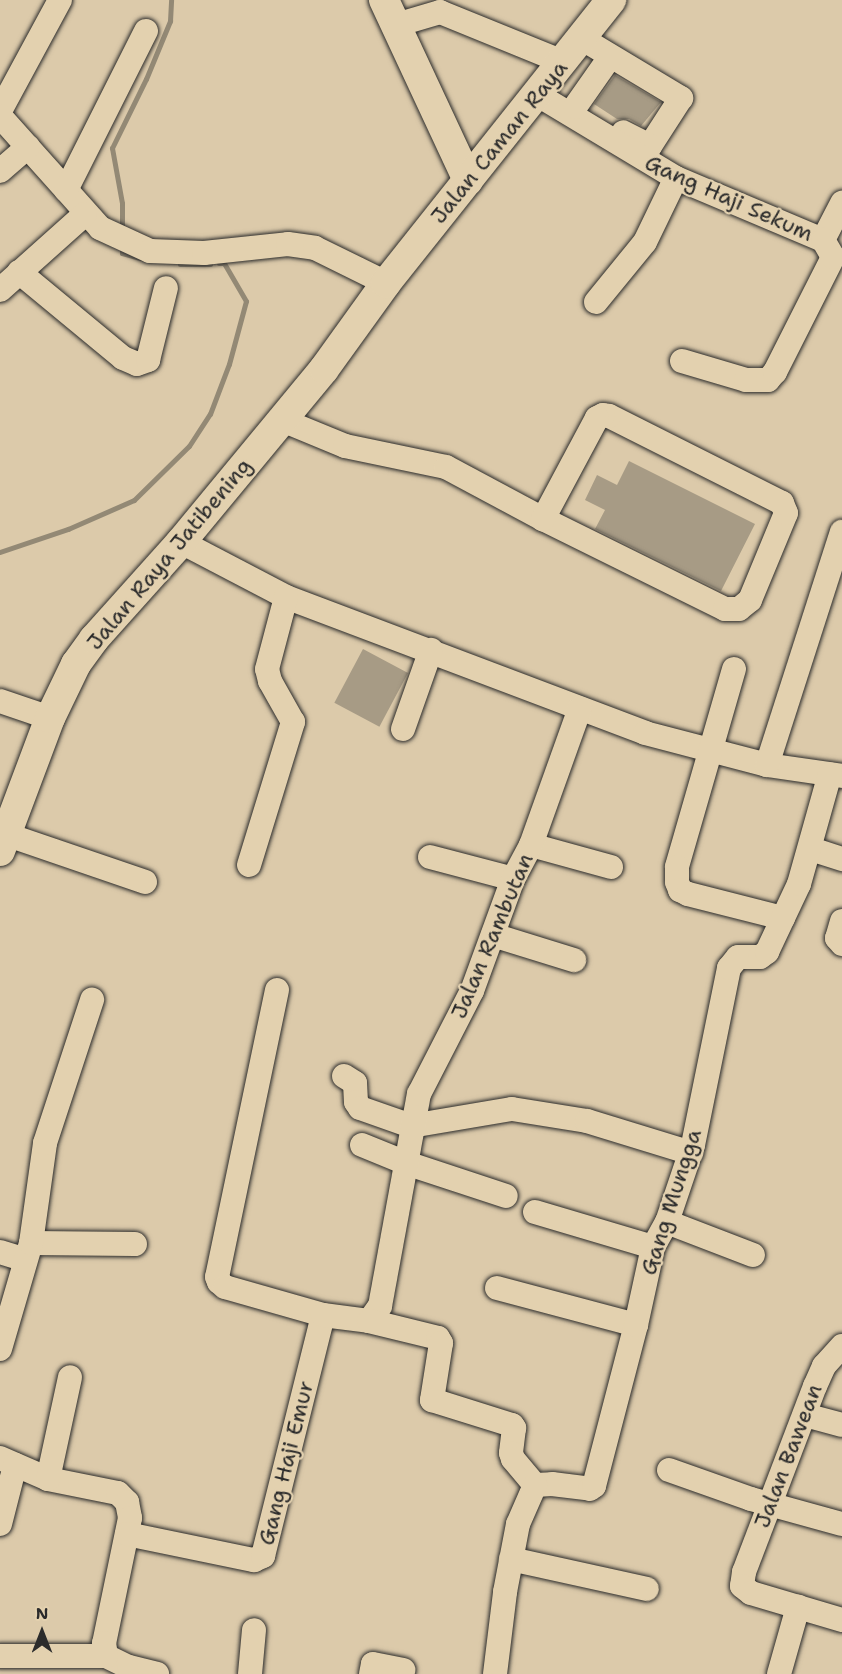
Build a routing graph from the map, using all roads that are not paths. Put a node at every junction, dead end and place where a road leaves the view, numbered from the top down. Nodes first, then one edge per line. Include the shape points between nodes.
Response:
1 (60, 0) edge
2 (611, 0) edge
3 (390, 12) edge
4 (146, 31) dead end
5 (581, 38) junction
6 (610, 57) junction
7 (563, 62) junction
8 (541, 91) junction
9 (575, 108) junction
10 (0, 111) edge
11 (0, 116) edge
12 (28, 147) junction
13 (0, 171) edge
14 (676, 178) junction
15 (468, 180) junction
16 (66, 190) junction
17 (842, 203) edge
18 (92, 221) junction
19 (833, 253) edge
20 (19, 272) junction
21 (386, 283) junction
22 (166, 288) dead end
23 (0, 290) edge
24 (596, 302) dead end
25 (682, 360) dead end
26 (282, 420) junction
27 (543, 519) junction
28 (842, 532) edge
29 (181, 542) junction
30 (286, 597) junction
31 (431, 650) junction
32 (734, 669) dead end
33 (0, 701) edge
34 (580, 708) junction
35 (50, 718) junction
36 (403, 729) dead end
37 (711, 752) junction
38 (767, 765) junction
39 (836, 775) edge
40 (3, 842) edge
41 (531, 844) junction
42 (811, 849) junction
43 (430, 857) dead end
44 (842, 859) edge
45 (249, 865) dead end
46 (611, 867) dead end
47 (513, 879) junction
48 (144, 882) dead end
49 (783, 918) junction
50 (842, 921) edge
51 (493, 936) junction
52 (842, 944) edge
53 (574, 960) dead end
54 (277, 990) dead end
55 (92, 1000) dead end
56 (344, 1076) dead end
57 (411, 1126) junction
58 (362, 1145) dead end
59 (691, 1153) junction
60 (406, 1163) junction
61 (506, 1196) dead end
62 (535, 1212) dead end
63 (667, 1221) junction
64 (135, 1244) dead end
65 (653, 1247) junction
66 (15, 1250) edge
67 (753, 1254) dead end
68 (497, 1288) dead end
69 (323, 1315) junction
70 (369, 1321) junction
71 (636, 1325) junction
72 (842, 1346) edge
73 (0, 1349) edge
74 (70, 1377) dead end
75 (805, 1415) junction
76 (842, 1425) edge
77 (7, 1462) edge
78 (669, 1470) dead end
79 (48, 1479) junction
80 (535, 1485) junction
81 (770, 1504) junction
82 (0, 1524) edge
83 (842, 1524) edge
84 (127, 1534) junction
85 (511, 1559) junction
86 (647, 1589) dead end
87 (798, 1607) junction
88 (842, 1620) edge
89 (254, 1630) dead end
90 (0, 1656) edge
91 (106, 1656) junction
92 (403, 1670) dead end
93 (157, 1674) edge
94 (250, 1674) edge
95 (371, 1674) edge
96 (495, 1674) edge
97 (779, 1674) edge

1 - 10 street
2 - 5 main road, Jalan Caman Raya
3 - 7 street via 440,12
3 - 15 main road
4 - 16 street
5 - 6 street
5 - 7 main road, Jalan Caman Raya
6 - 9 street
6 - 9 street via 681,98 650,146
7 - 8 main road, Jalan Caman Raya
8 - 9 street
8 - 14 street, Gang Haji Sekum via 603,136
8 - 15 main road, Jalan Caman Raya
11 - 12 street
12 - 13 street
12 - 16 street
14 - 19 street, Gang Haji Sekum
14 - 24 street via 645,242
15 - 21 main road, Jalan Caman Raya
16 - 18 street
17 - 19 street, Gang Haji Sekum
18 - 20 street
18 - 21 street via 150,251 204,252 288,244 315,248
19 - 25 street via 768,380 746,381
20 - 22 street via 96,337 137,364 148,360
20 - 23 street
21 - 26 main road, Jalan Raya Jatibening
26 - 27 street via 345,447 446,467
26 - 29 main road, Jalan Raya Jatibening
27 - 27 street via 597,418 603,415 782,503 786,513 750,600 732,610
28 - 38 street
29 - 30 street
29 - 35 main road, Jalan Raya Jatibening via 94,639 76,664
30 - 31 street
30 - 45 street via 267,669 293,722
31 - 34 street
31 - 36 street
32 - 37 street
33 - 35 street
34 - 37 street via 645,733
34 - 41 street, Jalan Rambutan
35 - 40 main road, Jalan Raya Jatibening
37 - 38 street
37 - 49 street via 677,867 680,890
38 - 39 street
39 - 42 street, Gang Mungga
40 - 48 street
41 - 46 street
41 - 47 street, Jalan Rambutan
42 - 44 street
42 - 49 street, Gang Mungga
43 - 47 street
47 - 51 street, Jalan Rambutan
49 - 59 street, Gang Mungga via 764,955 743,956 732,962 729,969
50 - 52 street via 837,938
51 - 53 street
51 - 57 street, Jalan Rambutan via 472,991 419,1094
54 - 69 street via 217,1277 225,1287
55 - 66 street
56 - 57 street via 355,1083 360,1108
57 - 59 street via 512,1109 587,1121
57 - 60 street, Jalan Rambutan
58 - 60 street
59 - 63 street, Gang Mungga
60 - 61 street
60 - 70 street, Jalan Rambutan via 380,1306
62 - 65 street
63 - 65 street, Gang Mungga
63 - 67 street
64 - 66 street
65 - 71 street, Gang Mungga
66 - 73 street
68 - 71 street
69 - 70 street
69 - 84 street, Gang Haji Emur via 263,1556 254,1560
70 - 80 street via 438,1338 441,1342 432,1400 512,1425 513,1459
71 - 80 street, Gang Mungga via 594,1486 590,1489
72 - 75 street, Jalan Bawean via 824,1366
74 - 79 street
75 - 76 street
75 - 81 street, Jalan Bawean
77 - 79 street
77 - 82 street
78 - 81 street
79 - 84 street via 118,1493 127,1502
80 - 85 street via 518,1524
81 - 83 street
81 - 87 street, Jalan Bawean via 742,1586 751,1593
84 - 91 street via 104,1643
85 - 86 street
85 - 96 street
87 - 88 street
87 - 97 street
89 - 94 street
90 - 91 street
91 - 93 street
92 - 95 street via 372,1664

